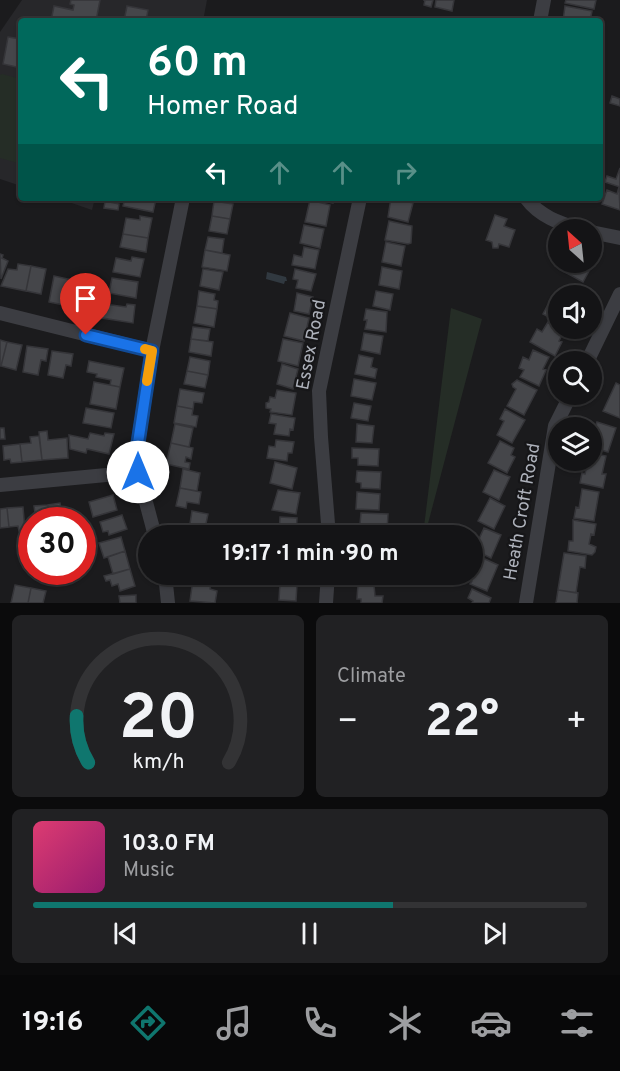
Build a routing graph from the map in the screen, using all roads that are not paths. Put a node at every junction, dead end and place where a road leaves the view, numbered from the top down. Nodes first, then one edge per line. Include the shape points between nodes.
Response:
1 (544, 0) edge
2 (541, 18) edge
3 (182, 201) edge
4 (359, 201) edge
5 (529, 201) edge
6 (551, 219) edge
7 (602, 234) edge
8 (620, 238) edge
9 (620, 294) edge
10 (0, 313) edge
11 (152, 351) junction
12 (592, 351) edge
13 (566, 405) edge
14 (138, 472) junction
15 (0, 486) edge
16 (152, 525) edge
17 (328, 525) edge
18 (166, 585) edge
19 (327, 585) edge
20 (168, 603) edge
21 (326, 603) edge
22 (526, 603) edge

1 - 2 street
3 - 11 street
4 - 17 street, Essex Road via 319,391
5 - 6 street
7 - 8 street
9 - 12 street
10 - 11 street
11 - 14 street via 138,443
13 - 22 street, Heath Croft Road via 555,426
14 - 15 street
14 - 16 street
18 - 20 street
19 - 21 street

